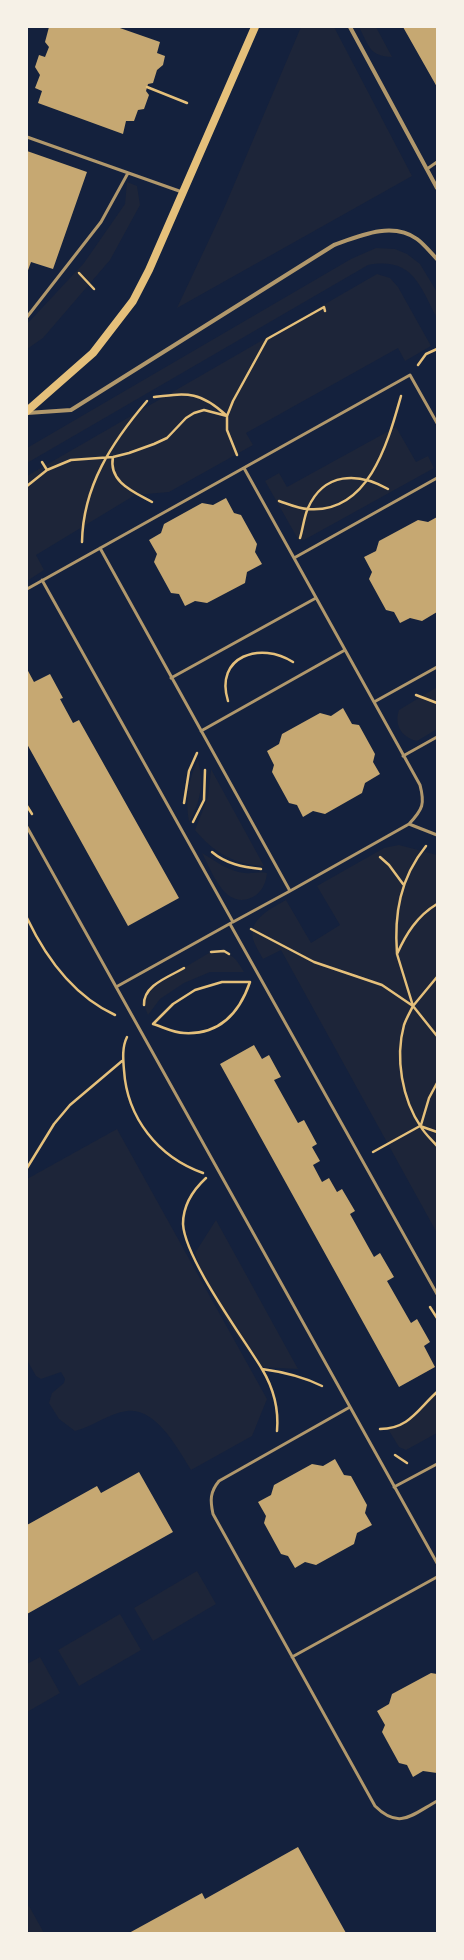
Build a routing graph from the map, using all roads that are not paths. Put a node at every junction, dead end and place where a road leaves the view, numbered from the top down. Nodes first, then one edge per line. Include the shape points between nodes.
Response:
1 (350, 27) edge
2 (253, 28) edge
3 (27, 137) edge
4 (437, 162) edge
5 (427, 169) junction
6 (128, 173) junction
7 (437, 188) edge
8 (184, 192) junction
9 (437, 259) edge
10 (27, 317) edge
11 (27, 412) edge
12 (437, 423) edge
13 (244, 468) junction
14 (437, 478) edge
15 (100, 548) junction
16 (294, 558) junction
17 (42, 580) junction
18 (27, 589) edge
19 (316, 598) junction
20 (346, 650) junction
21 (437, 667) edge
22 (171, 678) junction
23 (374, 702) junction
24 (201, 731) junction
25 (437, 737) edge
26 (404, 756) junction
27 (409, 824) junction
28 (27, 827) edge
29 (437, 835) edge
30 (290, 891) junction
31 (231, 923) junction
32 (116, 987) junction
33 (437, 1294) edge
34 (350, 1407) junction
35 (437, 1464) edge
36 (394, 1487) junction
37 (437, 1563) edge
38 (437, 1577) edge
39 (292, 1657) junction
40 (437, 1801) edge

1 - 5 street
2 - 8 main road
3 - 6 lane
4 - 5 lane
5 - 7 street
6 - 8 lane
6 - 10 lane via 101,222
8 - 11 main road via 150,270 133,301 93,353
9 - 11 street via 417,238 396,231 373,232 334,245 71,410
12 - 13 lane via 408,376
13 - 15 lane
13 - 16 lane
14 - 16 lane
15 - 17 lane
15 - 22 lane
16 - 19 lane
17 - 18 lane
17 - 31 lane
19 - 20 lane
19 - 22 lane
20 - 23 lane
20 - 24 lane
21 - 23 lane
22 - 24 lane
23 - 26 lane
24 - 30 lane
25 - 26 lane
26 - 27 lane via 420,785 423,799 420,812
27 - 29 lane
27 - 30 lane
28 - 32 lane
30 - 31 lane
31 - 32 lane
31 - 33 lane
32 - 34 lane
34 - 36 lane
34 - 39 lane via 219,1480 210,1498 213,1514
35 - 36 lane
36 - 37 lane
38 - 39 lane
39 - 40 lane via 375,1806 385,1816 404,1819

